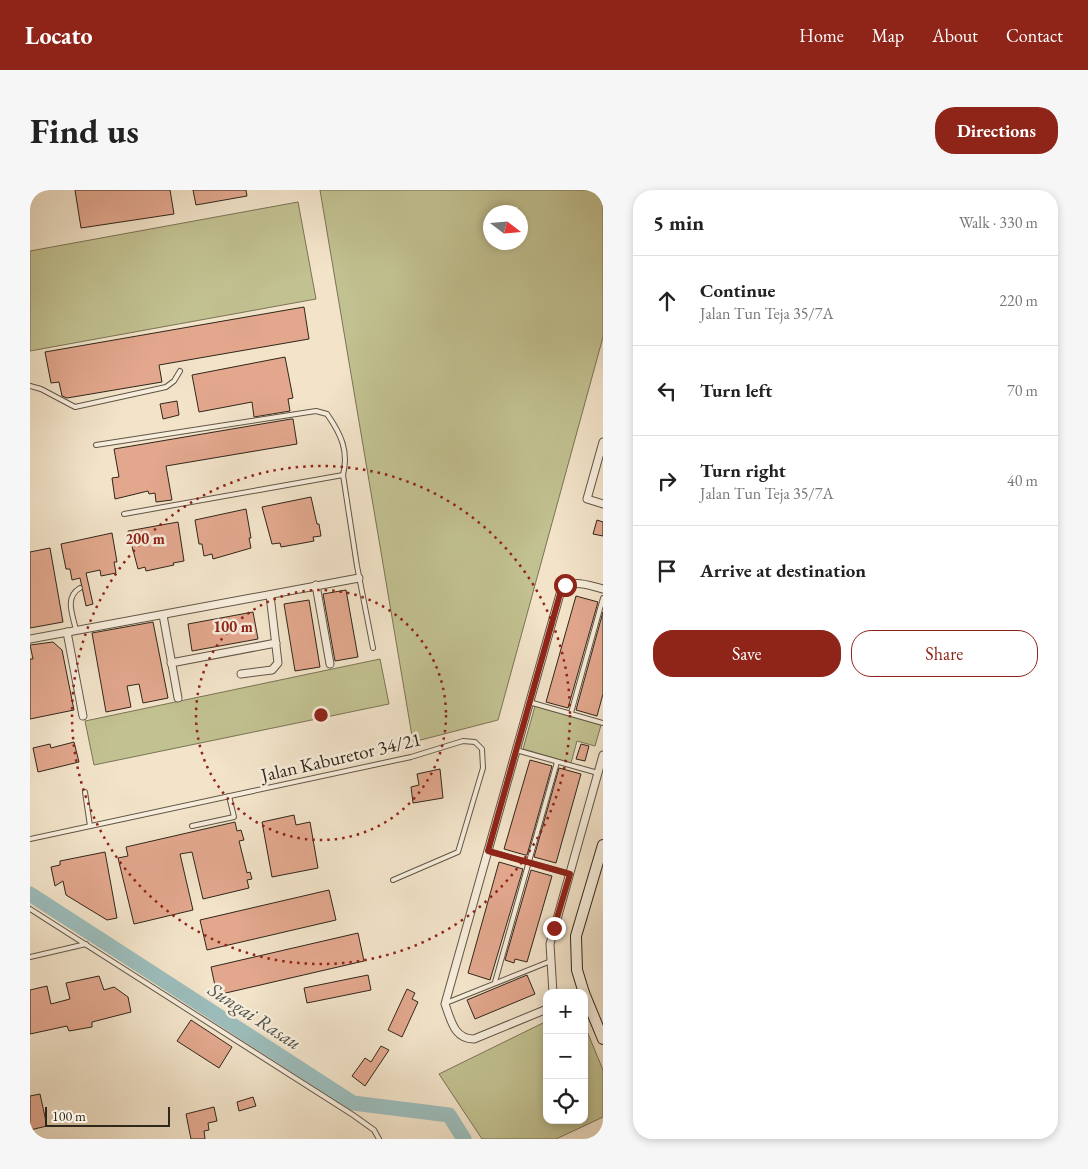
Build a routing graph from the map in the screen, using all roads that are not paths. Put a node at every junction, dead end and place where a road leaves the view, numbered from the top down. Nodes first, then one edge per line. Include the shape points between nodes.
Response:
1 (180, 371) dead end
2 (30, 386) edge
3 (603, 442) edge
4 (96, 445) dead end
5 (343, 475) junction
6 (603, 504) edge
7 (124, 514) dead end
8 (359, 578) junction
9 (316, 585) junction
10 (80, 588) dead end
11 (603, 589) edge
12 (270, 595) junction
13 (603, 598) edge
14 (162, 615) junction
15 (76, 630) junction
16 (67, 632) junction
17 (30, 639) edge
18 (276, 643) junction
19 (373, 648) dead end
20 (171, 663) junction
21 (330, 664) dead end
22 (241, 674) dead end
23 (178, 698) dead end
24 (529, 702) junction
25 (571, 713) junction
26 (83, 716) dead end
27 (603, 723) edge
28 (516, 750) junction
29 (603, 755) edge
30 (557, 762) junction
31 (598, 773) junction
32 (84, 792) dead end
33 (230, 796) junction
34 (90, 826) junction
35 (192, 826) dead end
36 (30, 839) edge
37 (603, 845) edge
38 (488, 851) junction
39 (601, 858) edge
40 (529, 862) junction
41 (570, 874) junction
42 (393, 880) dead end
43 (30, 908) edge
44 (86, 944) junction
45 (30, 957) edge
46 (551, 961) junction
47 (495, 982) junction
48 (553, 989) edge
49 (583, 989) edge
50 (588, 1003) edge
51 (444, 1004) junction
52 (543, 1011) edge
53 (603, 1040) edge
54 (379, 1139) edge

1 - 2 lane via 166,387 75,407
3 - 6 street via 588,499
4 - 5 lane via 316,411 327,414 344,445 347,460
5 - 7 lane
5 - 8 lane
8 - 9 street
8 - 19 lane
9 - 12 street
9 - 21 street
10 - 15 lane via 70,601
11 - 24 street via 580,583 565,585
12 - 14 street
12 - 18 street
13 - 25 lane
14 - 15 street
14 - 20 street
15 - 16 street
16 - 17 street
16 - 26 street
18 - 20 street
18 - 22 street via 276,667
20 - 23 street
24 - 25 lane
24 - 28 street
25 - 27 lane
28 - 30 lane
28 - 38 street
29 - 31 street
30 - 31 lane
30 - 40 lane
31 - 41 street
32 - 34 lane
33 - 34 lane, Jalan Kaburetor 34/21
33 - 35 lane via 234,816
33 - 42 lane, Jalan Kaburetor 34/21 via 411,757 463,741 475,742 482,749 483,768 458,852
34 - 36 lane, Jalan Kaburetor 34/21
37 - 39 street
38 - 40 lane
38 - 51 street
39 - 49 street via 576,936 577,970
40 - 41 lane
40 - 47 lane
41 - 46 street via 550,944
43 - 44 lane
44 - 45 lane
44 - 54 lane via 353,1115 374,1130
46 - 47 lane
46 - 48 street
47 - 51 lane
50 - 53 street
51 - 52 street via 456,1033 468,1039

